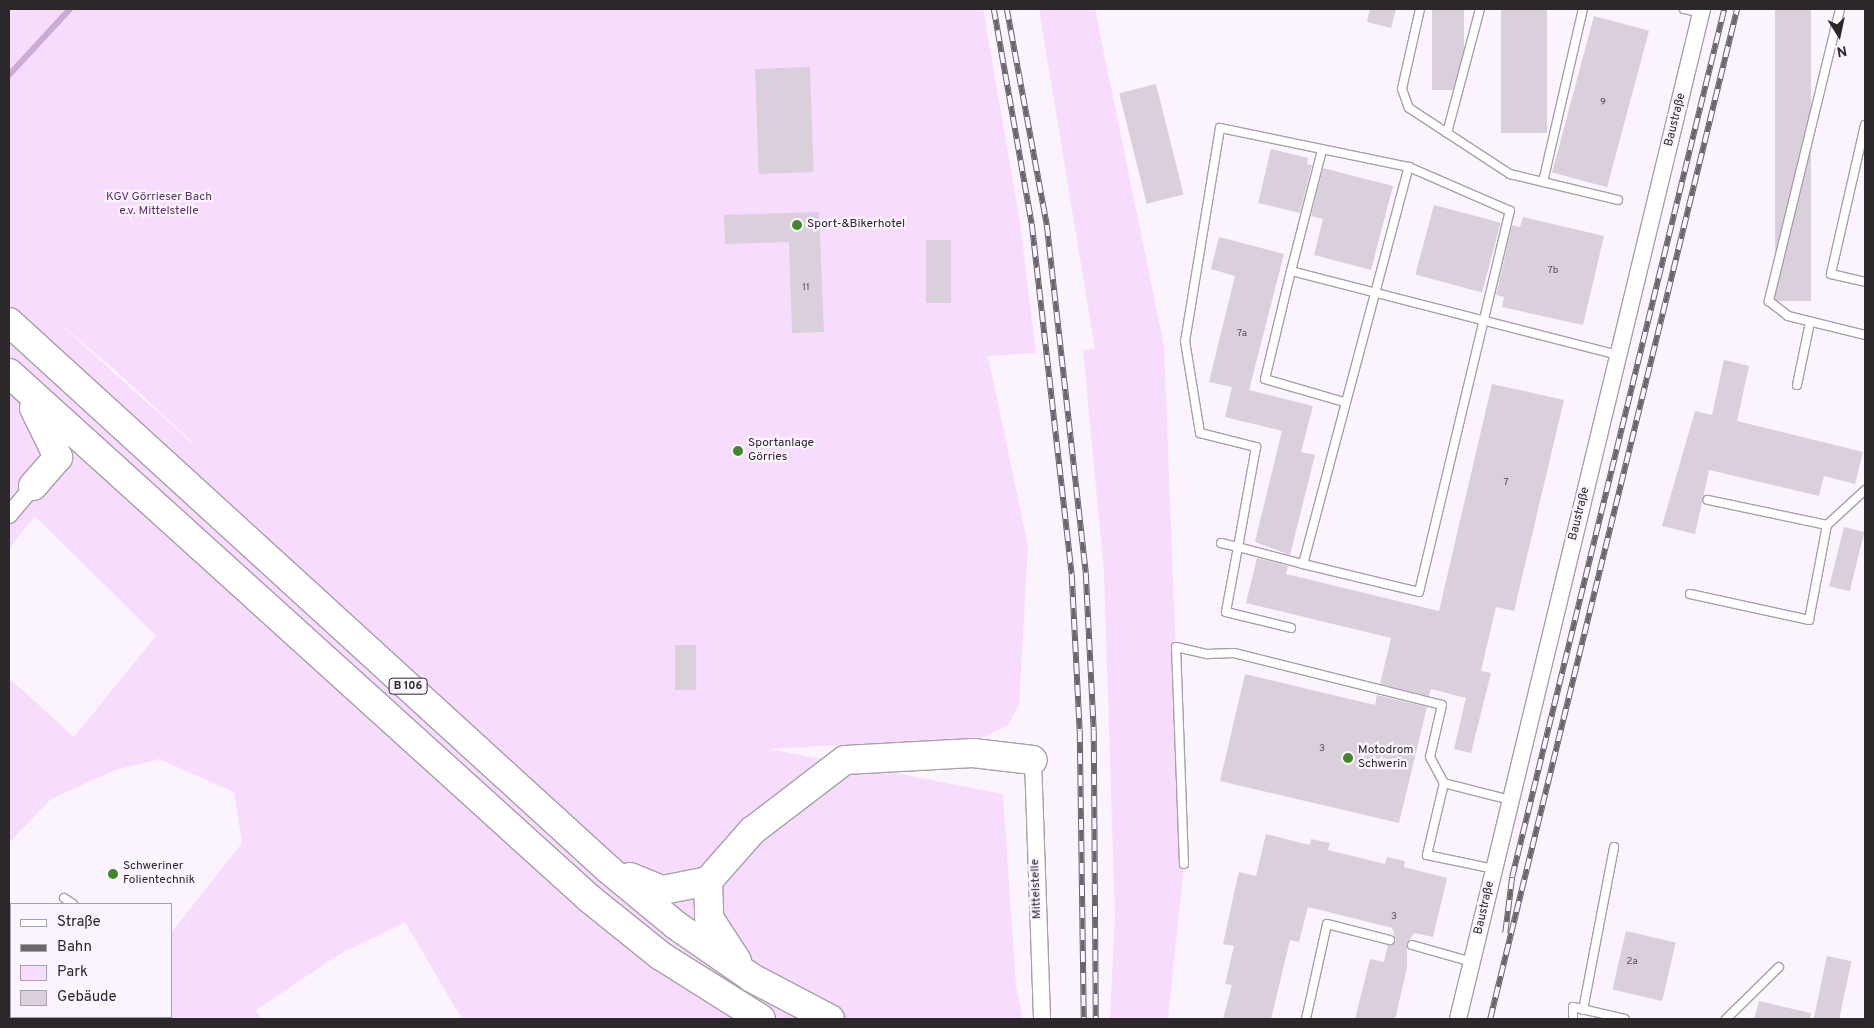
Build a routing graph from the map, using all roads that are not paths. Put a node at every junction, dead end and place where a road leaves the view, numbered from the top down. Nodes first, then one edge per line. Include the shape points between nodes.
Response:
1 (1420, 9) edge
2 (1480, 9) edge
3 (1583, 9) edge
4 (1684, 9) edge
5 (1840, 9) edge
6 (1702, 11) edge
7 (1865, 125) edge
8 (1447, 133) junction
9 (1322, 150) junction
10 (1862, 159) edge
11 (1409, 167) junction
12 (1543, 182) junction
13 (1618, 200) dead end
14 (1291, 271) junction
15 (1865, 282) edge
16 (1373, 293) junction
17 (9, 322) edge
18 (1483, 322) junction
19 (1810, 322) junction
20 (1865, 335) edge
21 (1619, 356) junction
22 (9, 373) edge
23 (9, 381) edge
24 (1797, 385) dead end
25 (1344, 402) junction
26 (58, 456) junction
27 (107, 466) junction
28 (33, 486) joint
29 (1865, 490) edge
30 (1708, 500) dead end
31 (9, 515) edge
32 (1827, 525) junction
33 (1221, 543) dead end
34 (1238, 547) junction
35 (1304, 564) junction
36 (1690, 594) dead end
37 (1291, 628) dead end
38 (1033, 760) joint
39 (1444, 783) junction
40 (1510, 800) junction
41 (1614, 847) dead end
42 (1184, 864) dead end
43 (608, 869) junction
44 (1494, 870) junction
45 (708, 881) junction
46 (64, 898) dead end
47 (72, 903) edge
48 (1390, 940) dead end
49 (1412, 945) dead end
50 (1472, 962) junction
51 (1779, 967) dead end
52 (752, 978) junction
53 (1584, 1010) junction
54 (761, 1019) edge
55 (830, 1019) edge
56 (1042, 1019) edge
57 (1306, 1019) edge
58 (1458, 1019) edge
59 (1573, 1019) edge
60 (1625, 1019) edge
61 (1726, 1019) edge

1 - 8 lane via 1402,89 1409,108
2 - 8 lane
3 - 12 lane
4 - 6 lane
5 - 19 lane via 1770,301 1788,316
6 - 21 street, Baustraße
7 - 10 lane
8 - 12 lane via 1510,174
9 - 11 lane
9 - 14 lane
9 - 34 lane via 1220,128 1185,341 1200,433 1256,447
10 - 15 lane via 1832,274
11 - 16 lane
11 - 18 lane via 1510,211
12 - 13 lane
14 - 16 lane
14 - 25 lane via 1265,379
16 - 18 lane
16 - 25 lane
17 - 43 highway, B 106
18 - 21 lane
18 - 35 lane via 1419,592
19 - 20 lane
19 - 24 lane
21 - 40 street, Baustraße
22 - 27 highway, B 106
23 - 26 highway via 40,414
25 - 35 lane
26 - 27 highway
26 - 28 highway
27 - 54 highway, B 106 via 590,899 660,956
28 - 31 street
29 - 32 lane
30 - 32 lane
32 - 36 lane via 1809,620
33 - 34 lane
34 - 35 lane
34 - 37 lane via 1226,612
38 - 45 highway via 973,753 845,760 752,831
38 - 56 street, Mittelstelle
39 - 40 lane
39 - 42 lane via 1430,757 1442,705 1234,652 1207,654 1176,647
39 - 44 lane via 1427,855
40 - 44 street, Baustraße
41 - 53 lane
43 - 45 highway via 663,890
43 - 52 highway, B 106 via 677,926
44 - 50 street, Baustraße
45 - 52 highway via 710,918
46 - 47 lane
48 - 57 lane via 1327,924
49 - 50 lane
50 - 58 street, Baustraße
51 - 61 lane
52 - 55 highway, B 106
53 - 59 lane via 1572,1007
53 - 60 lane

